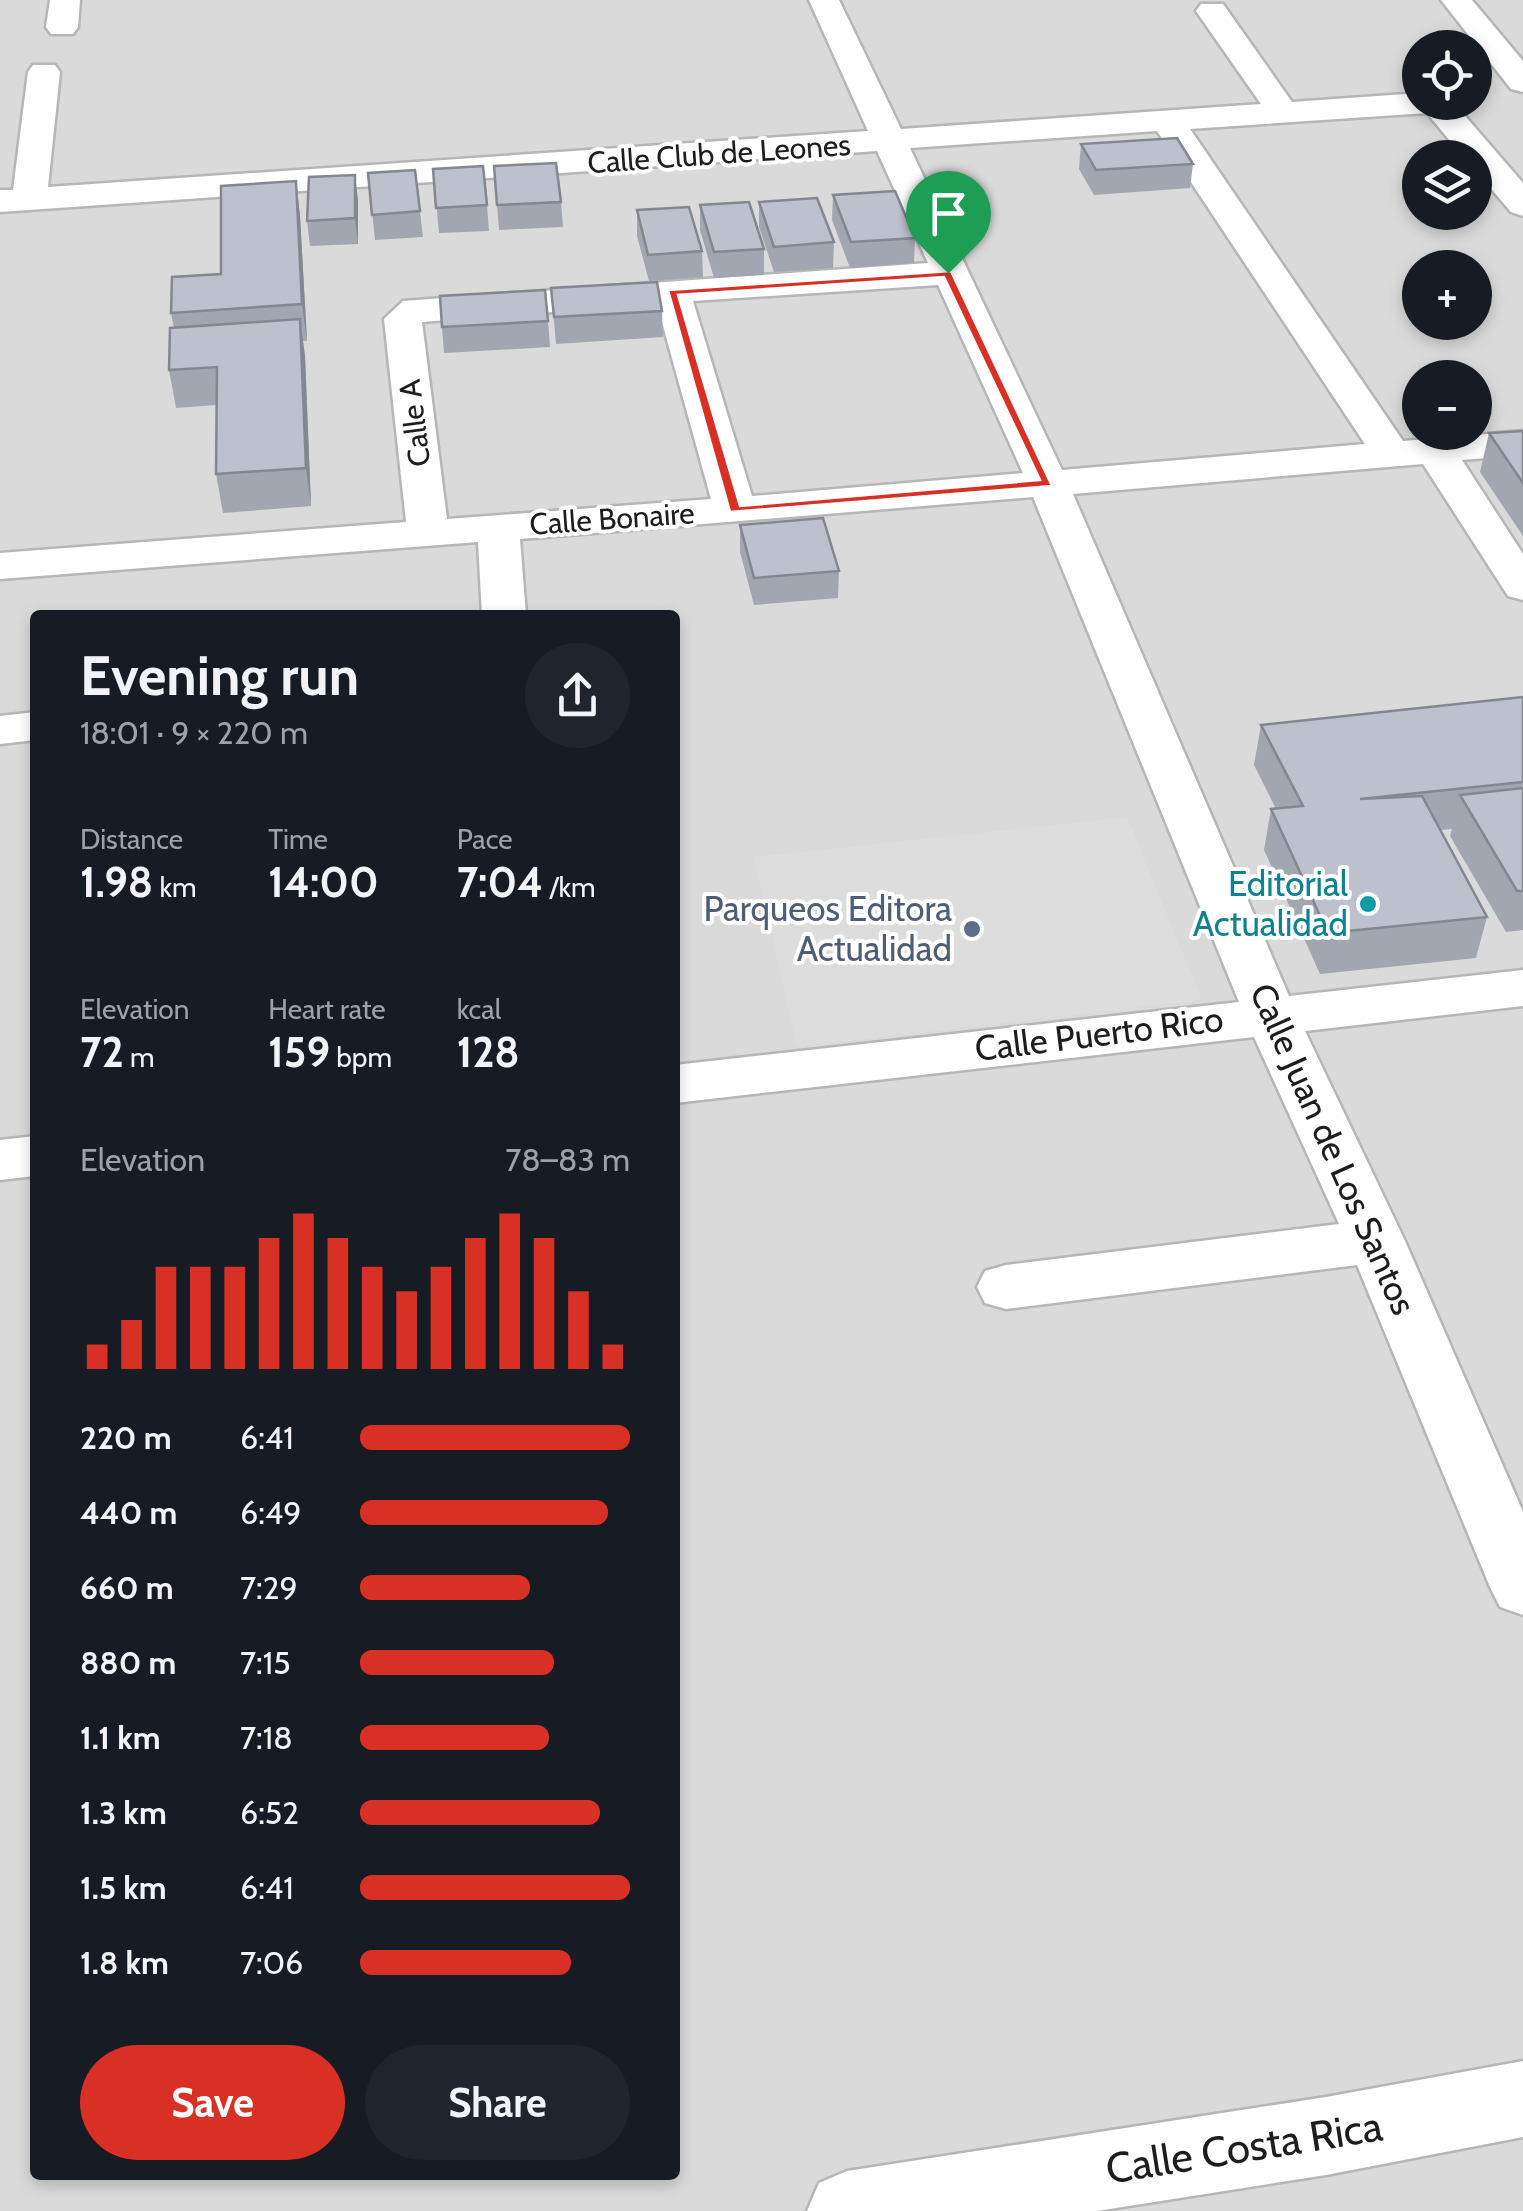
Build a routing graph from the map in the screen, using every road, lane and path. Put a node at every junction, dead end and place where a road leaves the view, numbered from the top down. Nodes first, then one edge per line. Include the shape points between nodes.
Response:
1 (824, 0) edge
2 (1456, 0) edge
3 (1212, 11) dead end
4 (44, 72) dead end
5 (1523, 82) edge
6 (1402, 105) edge
7 (1284, 114) junction
8 (1452, 120) edge
9 (1168, 122) junction
10 (890, 142) junction
11 (14, 200) edge
12 (1523, 204) edge
13 (948, 273) junction
14 (672, 292) junction
15 (1523, 442) edge
16 (1435, 451) junction
17 (1392, 456) junction
18 (1048, 483) junction
19 (734, 510) junction
20 (498, 528) junction
21 (428, 533) junction
22 (0, 566) edge
23 (1523, 587) edge
24 (504, 610) edge
25 (30, 727) edge
26 (0, 730) edge
27 (1523, 988) edge
28 (1270, 1014) junction
29 (680, 1083) edge
30 (30, 1157) edge
31 (0, 1160) edge
32 (1376, 1242) junction
33 (1006, 1288) dead end
34 (1523, 1587) edge
35 (1523, 2099) edge
36 (846, 2211) edge

1 - 10 street, Calle Juan de Los Santos
2 - 5 street
3 - 7 street
4 - 11 street
6 - 7 street, Calle Club de Leones
7 - 9 street, Calle Club de Leones
8 - 12 street
9 - 10 street, Calle Club de Leones
9 - 17 street
10 - 11 street, Calle Club de Leones
10 - 13 street, Calle Juan de Los Santos
13 - 14 street
13 - 18 street, Calle Juan de Los Santos
14 - 19 street
14 - 21 street, Calle A via 406,314
15 - 16 street, Calle Bonaire
16 - 17 street, Calle Bonaire
16 - 23 street
17 - 18 street, Calle Bonaire
18 - 19 street, Calle Bonaire
18 - 28 street, Calle Juan de Los Santos
19 - 20 street, Calle Bonaire
20 - 21 street, Calle Bonaire
20 - 24 street
21 - 22 street, Calle Bonaire
25 - 26 street
27 - 28 street, Calle Puerto Rico
28 - 29 street, Calle Puerto Rico
28 - 32 street, Calle Juan de Los Santos
30 - 31 street
32 - 33 street
32 - 34 street, Calle Juan de Los Santos
35 - 36 street, Calle Costa Rica

